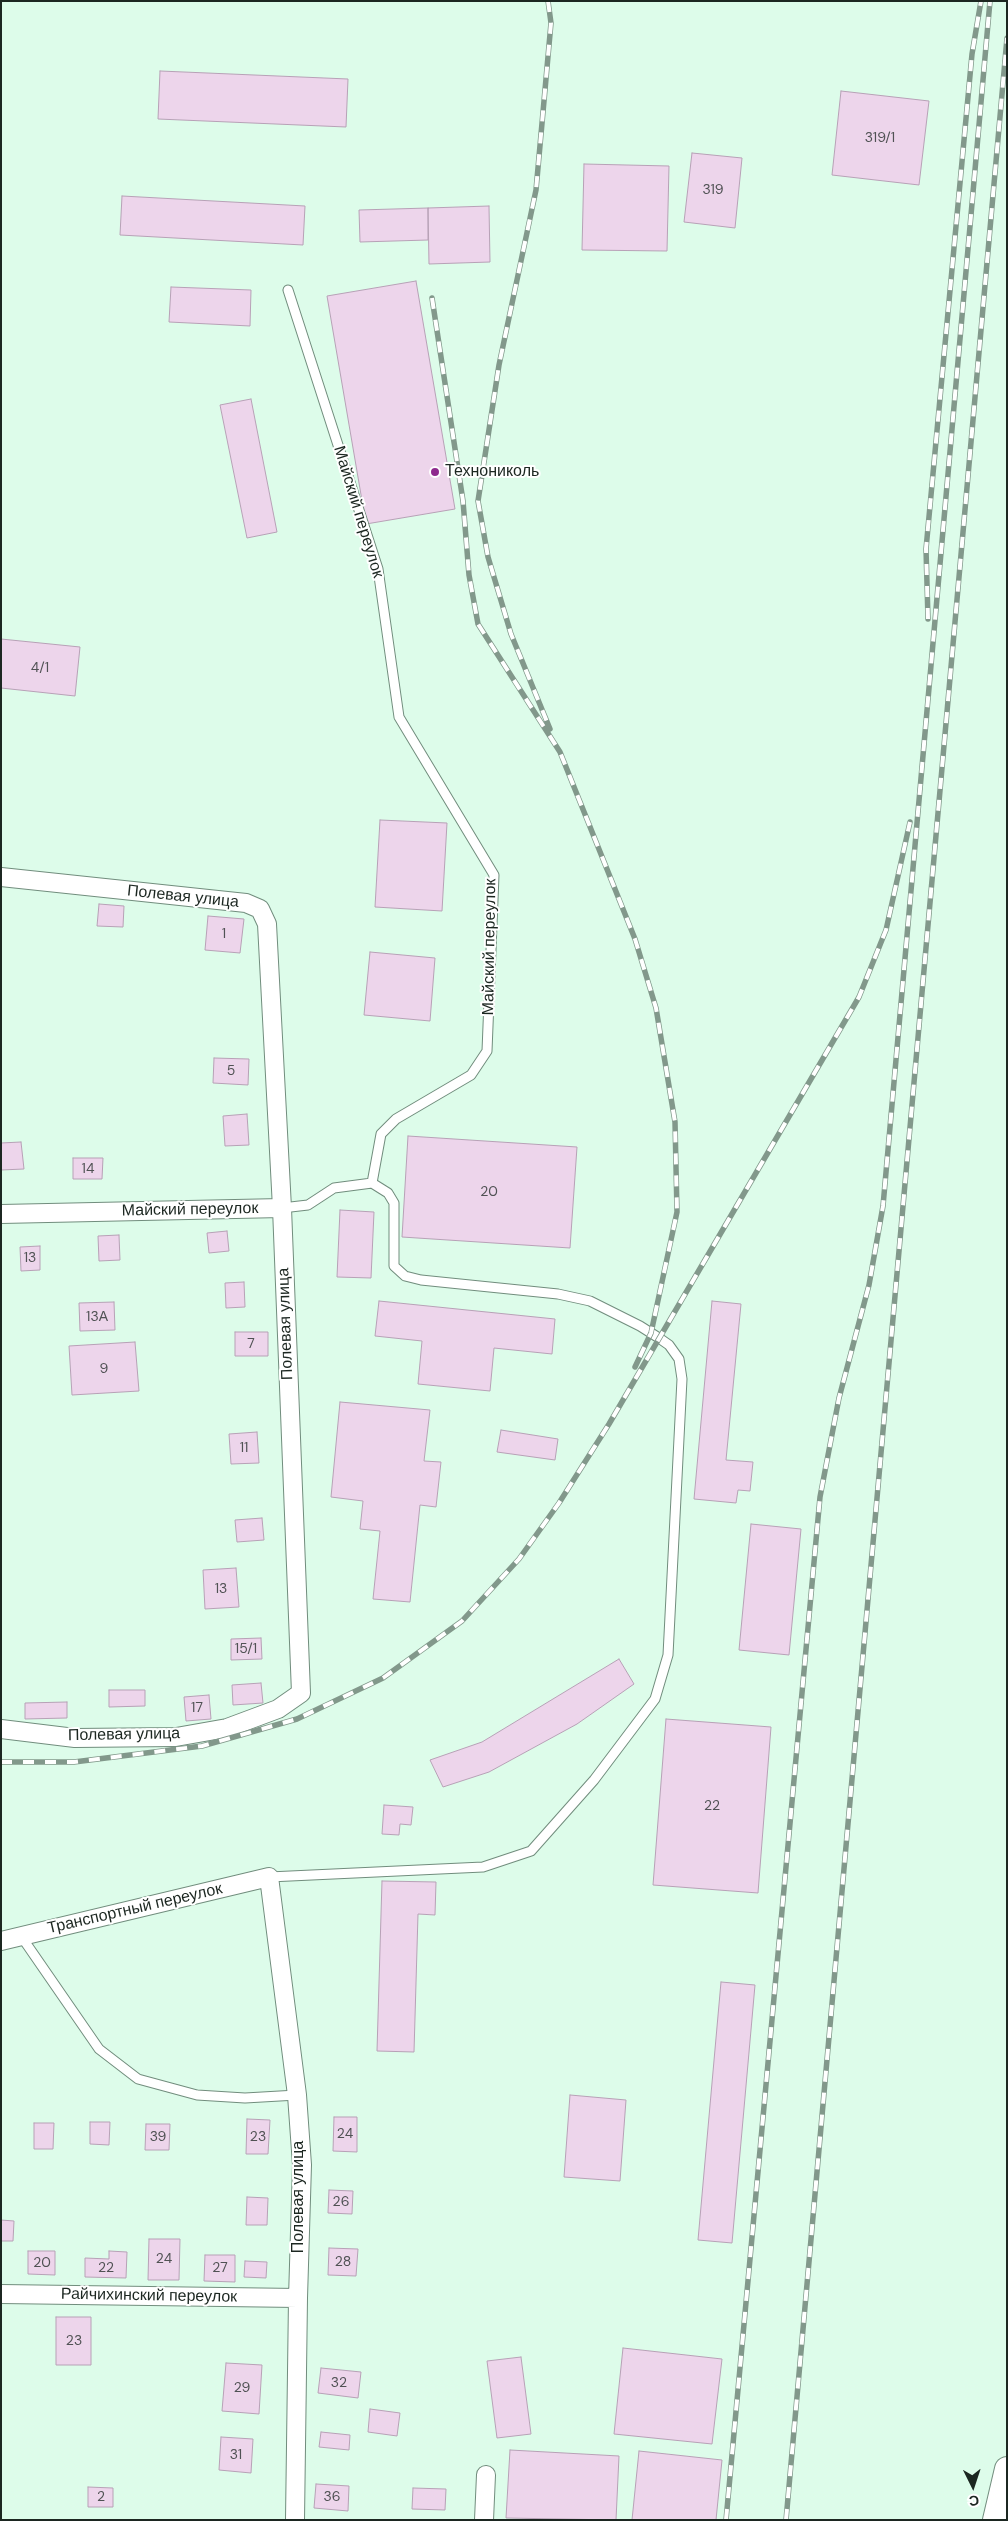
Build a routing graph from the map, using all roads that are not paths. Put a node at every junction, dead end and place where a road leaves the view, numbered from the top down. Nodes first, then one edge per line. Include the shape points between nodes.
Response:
1 (288, 290) dead end
2 (1, 877) edge
3 (372, 1183) junction
4 (282, 1208) junction
5 (1, 1214) edge
6 (1, 1729) edge
7 (269, 1877) junction
8 (21, 1936) junction
9 (1, 1941) edge
10 (297, 2095) junction
11 (1, 2294) edge
12 (298, 2298) junction
13 (1007, 2469) edge
14 (486, 2475) dead end
15 (295, 2520) edge
16 (484, 2520) edge
17 (995, 2520) edge

1 - 3 lane, Майский переулок via 378,569 399,718 494,876 487,1051 471,1075 396,1119 381,1134
2 - 4 street, Полевая улица via 246,903 260,909 267,924
3 - 4 lane, Майский переулок via 334,1188 308,1206
3 - 7 lane via 388,1193 394,1203 394,1266 405,1276 558,1294 590,1301 659,1338 679,1359 682,1379 668,1654 655,1699 594,1780 531,1851 483,1867
4 - 5 street, Майский переулок
4 - 6 street, Полевая улица via 301,1692 278,1709 227,1728 176,1737 75,1738
7 - 8 street, Транспортный переулок
7 - 10 street, Полевая улица
8 - 9 street, Транспортный переулок
8 - 10 lane via 99,2049 138,2079 197,2095 245,2098
10 - 12 street, Полевая улица via 302,2165
11 - 12 street, Райчихинский переулок
12 - 15 street, Полевая улица
13 - 17 main road
14 - 16 street

